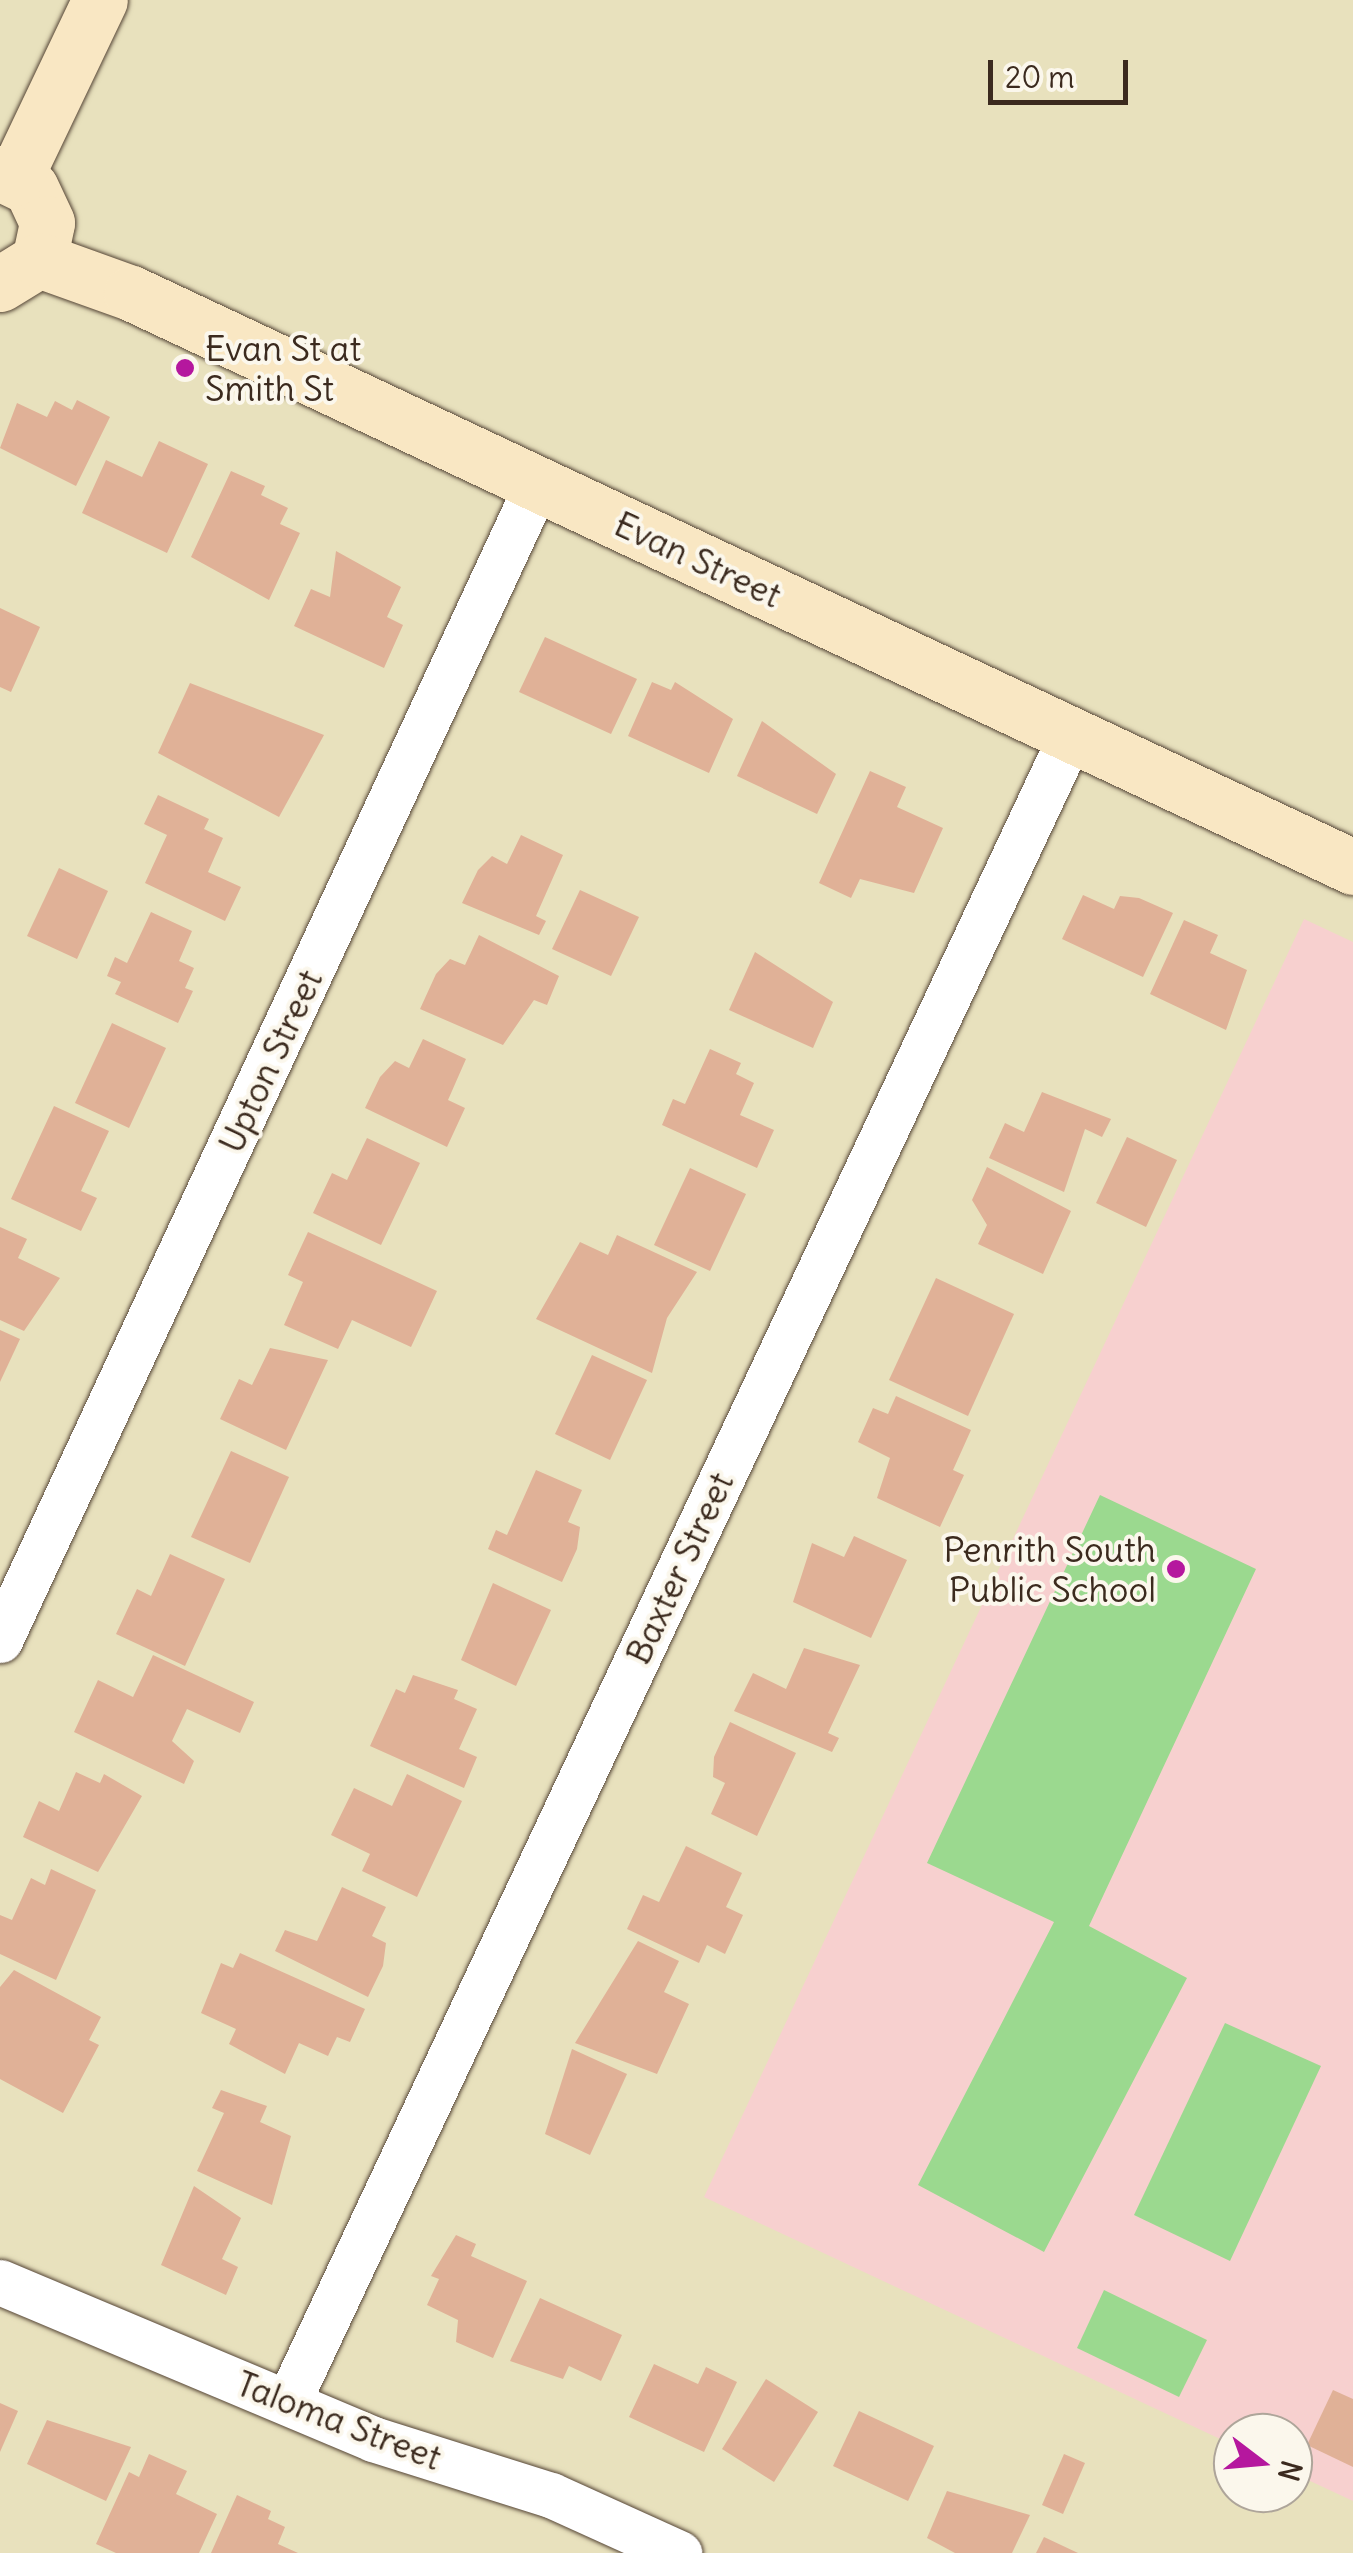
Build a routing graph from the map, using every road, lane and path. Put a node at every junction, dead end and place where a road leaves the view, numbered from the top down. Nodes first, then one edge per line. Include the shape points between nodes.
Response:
1 (100, 0) edge
2 (8, 175) edge
3 (20, 272) edge
4 (538, 482) junction
5 (1071, 735) junction
6 (1353, 867) edge
7 (0, 1640) edge
8 (0, 2282) edge
9 (288, 2402) junction
10 (679, 2553) edge

1 - 2 street
2 - 3 street via 42,204
3 - 4 street, Evan Street via 131,293
4 - 5 street, Evan Street
4 - 7 street, Upton Street
5 - 6 street, Evan Street
5 - 9 street, Baxter Street
8 - 9 street, Taloma Street
9 - 10 street, Taloma Street via 551,2495

